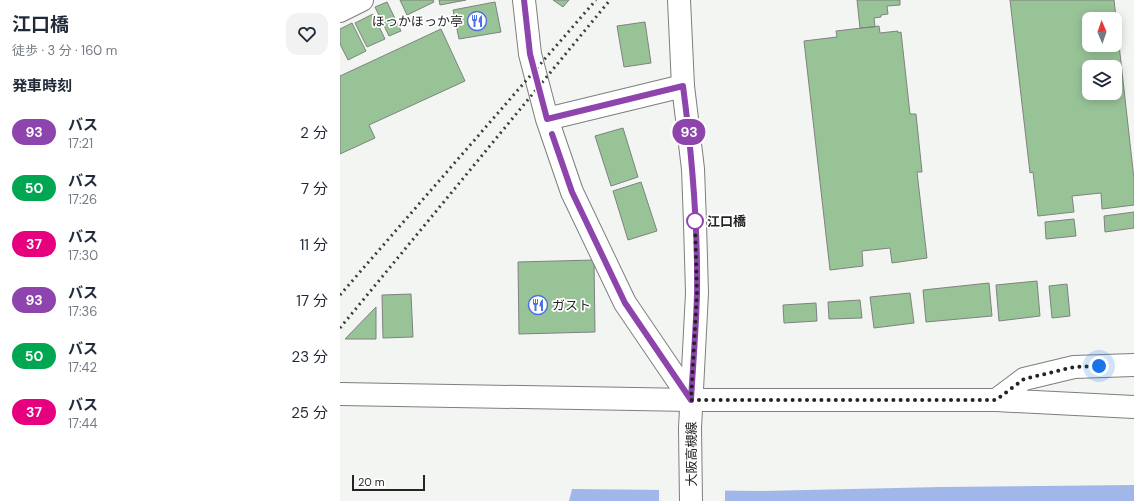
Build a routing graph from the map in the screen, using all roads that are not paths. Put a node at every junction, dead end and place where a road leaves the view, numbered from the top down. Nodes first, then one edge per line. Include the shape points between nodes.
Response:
1 (362, 0) edge
2 (524, 0) edge
3 (679, 0) edge
4 (340, 11) edge
5 (683, 86) junction
6 (547, 119) junction
7 (1134, 365) edge
8 (340, 394) edge
9 (691, 400) junction
10 (996, 400) junction
11 (1134, 407) edge
12 (691, 501) edge

1 - 4 street
2 - 6 street via 530,54
3 - 5 street, 大阪高槻線
5 - 6 street
5 - 9 street, 大阪高槻線 via 692,158 697,293
6 - 9 street via 572,192 625,303
7 - 10 street via 1074,367 1024,379
8 - 9 street
9 - 10 street
9 - 12 street, 大阪高槻線
10 - 11 street

